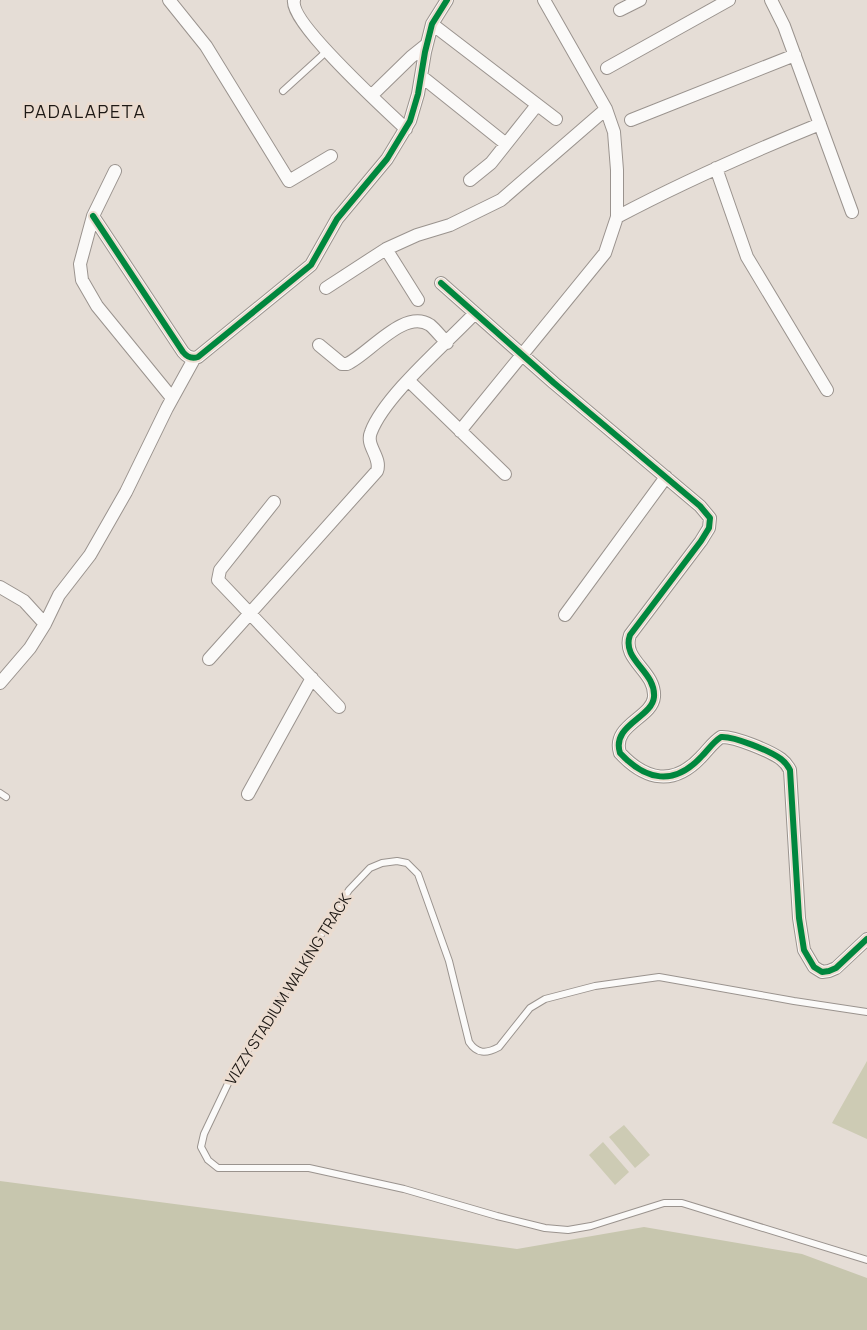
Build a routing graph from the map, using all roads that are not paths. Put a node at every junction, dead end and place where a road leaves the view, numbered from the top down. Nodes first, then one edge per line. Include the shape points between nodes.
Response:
1 (169, 0) edge
2 (294, 0) edge
3 (447, 0) edge
4 (544, 0) edge
5 (640, 0) edge
6 (729, 0) edge
7 (771, 0) edge
8 (620, 10) dead end
9 (432, 24) junction
10 (426, 45) junction
11 (327, 51) junction
12 (795, 55) junction
13 (607, 68) dead end
14 (421, 76) junction
15 (283, 91) dead end
16 (372, 95) junction
17 (537, 105) junction
18 (606, 109) junction
19 (556, 119) dead end
20 (631, 120) dead end
21 (820, 124) junction
22 (406, 129) junction
23 (506, 144) junction
24 (331, 156) dead end
25 (716, 168) junction
26 (115, 171) dead end
27 (470, 180) dead end
28 (852, 212) dead end
29 (93, 216) junction
30 (617, 217) junction
31 (386, 249) junction
32 (441, 283) dead end
33 (326, 288) dead end
34 (418, 300) dead end
35 (476, 313) junction
36 (447, 343) junction
37 (319, 345) dead end
38 (522, 355) junction
39 (194, 359) junction
40 (408, 381) junction
41 (827, 390) dead end
42 (172, 398) junction
43 (460, 431) junction
44 (505, 474) dead end
45 (666, 477) junction
46 (274, 502) dead end
47 (0, 587) edge
48 (249, 614) junction
49 (566, 615) dead end
50 (45, 624) junction
51 (209, 658) dead end
52 (312, 678) junction
53 (0, 683) edge
54 (339, 707) dead end
55 (248, 794) dead end
56 (867, 939) edge
57 (867, 1012) edge
58 (867, 1260) edge

1 - 24 street via 206,46 289,181
2 - 11 street via 297,15
3 - 9 street
4 - 18 street
5 - 8 street
6 - 13 street
7 - 12 street
9 - 10 street
9 - 17 street
10 - 14 street
10 - 16 street
11 - 15 lane
11 - 16 street
12 - 20 street
12 - 21 street
14 - 22 street
14 - 23 street
16 - 22 street
17 - 19 street
17 - 23 street
18 - 30 street via 614,132
18 - 31 street via 501,200 450,225
21 - 25 street
21 - 28 street
22 - 39 street via 387,159 337,219 311,265
23 - 27 street
25 - 30 street
25 - 41 street via 747,257
26 - 29 street
29 - 39 street via 183,352
29 - 42 street via 80,264 82,280 97,306
30 - 38 street via 604,253
31 - 33 street
31 - 34 street
32 - 35 street
35 - 36 street
35 - 38 street
36 - 37 street via 429,325 416,321 398,327 347,364
36 - 40 street
38 - 43 street
38 - 45 street
39 - 42 street
40 - 43 street
40 - 48 street via 371,431 377,471
42 - 50 street via 126,492 90,555 59,595
43 - 44 street
45 - 49 street
45 - 56 street via 708,514 711,523 627,642 629,652 649,678 654,696 648,709 621,736 620,753 642,770 664,778 693,765 721,737 736,739 779,758 790,770 799,918 809,961 817,970 829,971
46 - 48 street via 218,576 223,587
47 - 50 street via 24,601
48 - 51 street
48 - 52 street
50 - 53 street
52 - 54 street
52 - 55 street
57 - 58 lane, VIZZY STADIUM WALKING TRACK via 659,977 595,986 544,999 530,1008 498,1047 482,1053 473,1048 466,1035 449,961 418,874 407,863 390,861 370,868 349,890 234,1071 201,1147 218,1168 309,1168 404,1189 545,1228 591,1226 650,1206 682,1203

